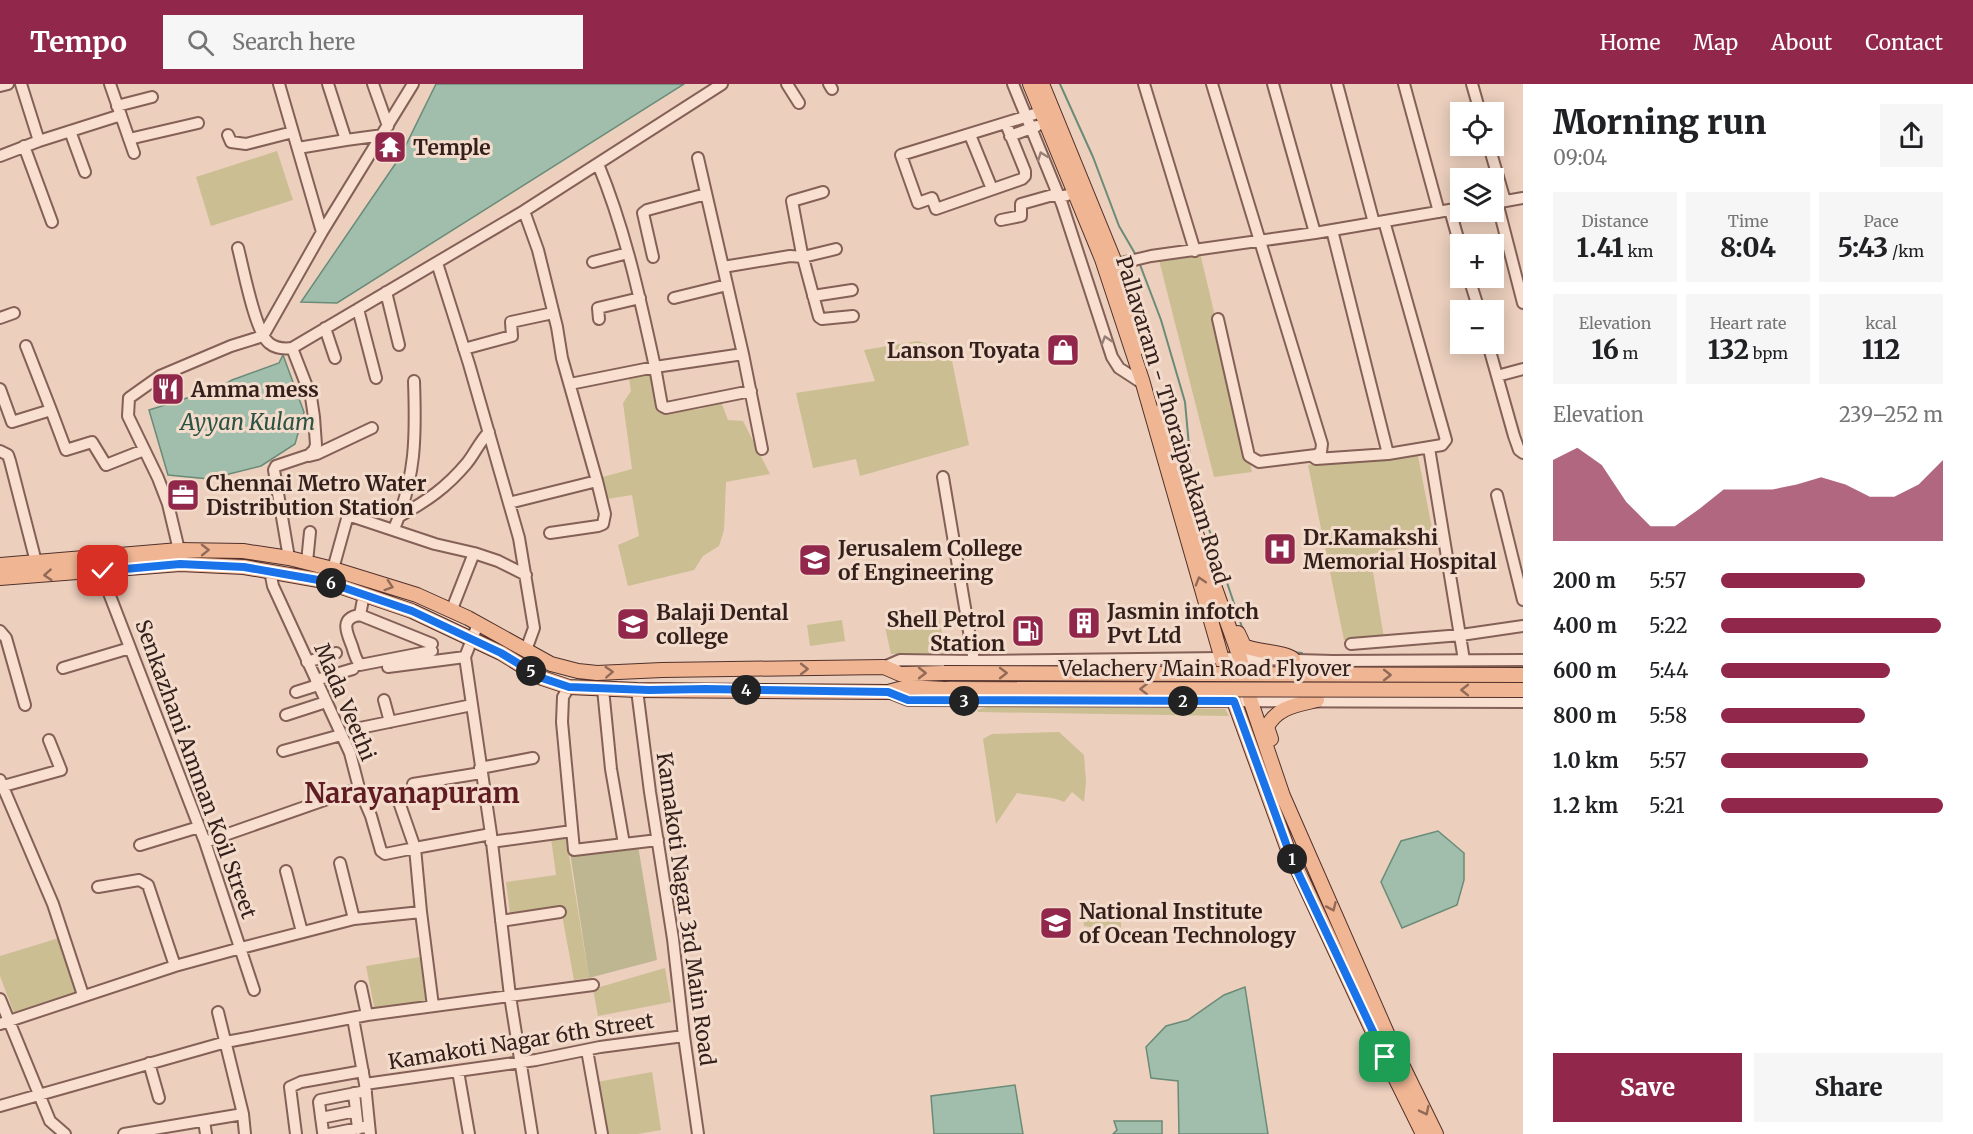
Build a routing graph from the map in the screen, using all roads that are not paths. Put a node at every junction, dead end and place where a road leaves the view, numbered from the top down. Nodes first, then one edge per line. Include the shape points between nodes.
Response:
1 (8, 84) edge
2 (21, 84) edge
3 (110, 84) edge
4 (279, 84) edge
5 (328, 84) edge
6 (373, 84) edge
7 (413, 84) edge
8 (722, 84) edge
9 (787, 84) edge
10 (1013, 84) edge
11 (1030, 84) edge
12 (1042, 84) edge
13 (1144, 84) edge
14 (1212, 84) edge
15 (1273, 84) edge
16 (1337, 84) edge
17 (1404, 84) edge
18 (1472, 84) edge
19 (0, 87) edge
20 (152, 97) dead end
21 (1477, 102) edge
22 (800, 103) dead end
23 (119, 111) junction
24 (1027, 117) junction
25 (1043, 117) junction
26 (198, 123) dead end
27 (1006, 124) junction
28 (1031, 128) junction
29 (385, 130) junction
30 (70, 131) junction
31 (293, 132) junction
32 (228, 135) dead end
33 (970, 135) junction
34 (1010, 136) junction
35 (129, 139) junction
36 (39, 141) junction
37 (346, 141) junction
38 (24, 146) junction
39 (298, 148) junction
40 (134, 153) dead end
41 (0, 156) edge
42 (698, 158) dead end
43 (598, 164) junction
44 (85, 172) dead end
45 (992, 189) junction
46 (823, 192) dead end
47 (1075, 193) junction
48 (706, 194) junction
49 (1058, 197) junction
50 (1523, 198) edge
51 (1504, 201) edge
52 (1450, 210) edge
53 (524, 212) junction
54 (1001, 220) dead end
55 (52, 222) dead end
56 (1379, 222) junction
57 (1503, 222) edge
58 (1332, 230) junction
59 (322, 232) junction
60 (1315, 233) junction
61 (1259, 241) junction
62 (238, 248) dead end
63 (836, 249) dead end
64 (1195, 250) junction
65 (628, 253) junction
66 (653, 256) dead end
67 (803, 257) junction
68 (593, 262) dead end
69 (437, 263) junction
70 (1116, 265) junction
71 (723, 267) junction
72 (727, 285) junction
73 (852, 290) dead end
74 (386, 292) junction
75 (813, 296) junction
76 (640, 298) junction
77 (674, 298) dead end
78 (1523, 303) edge
79 (358, 309) junction
80 (14, 313) dead end
81 (554, 313) junction
82 (853, 316) dead end
83 (0, 318) edge
84 (1218, 319) dead end
85 (598, 320) dead end
86 (326, 328) junction
87 (263, 336) junction
88 (399, 345) dead end
89 (26, 346) dead end
90 (292, 348) junction
91 (464, 349) junction
92 (743, 354) junction
93 (1491, 354) edge
94 (335, 358) dead end
95 (655, 367) junction
96 (1523, 369) edge
97 (1497, 376) junction
98 (376, 378) dead end
99 (414, 381) dead end
100 (1142, 383) junction
101 (570, 384) junction
102 (0, 389) edge
103 (751, 391) junction
104 (51, 410) junction
105 (372, 428) dead end
106 (489, 432) junction
107 (1429, 448) junction
108 (762, 449) dead end
109 (144, 450) junction
110 (0, 451) edge
111 (1523, 453) edge
112 (1388, 454) junction
113 (306, 456) junction
114 (1312, 456) junction
115 (943, 477) dead end
116 (597, 482) junction
117 (1497, 495) dead end
118 (509, 503) junction
119 (400, 516) junction
120 (394, 529) junction
121 (310, 532) dead end
122 (550, 533) dead end
123 (179, 550) junction
124 (474, 553) junction
125 (1511, 553) junction
126 (1523, 554) edge
127 (289, 558) junction
128 (36, 562) junction
129 (307, 562) junction
130 (1207, 564) junction
131 (0, 565) edge
132 (333, 569) junction
133 (103, 571) junction
134 (270, 571) junction
135 (526, 575) junction
136 (0, 578) edge
137 (364, 594) junction
138 (1523, 600) edge
139 (452, 609) junction
140 (360, 615) junction
141 (440, 624) junction
142 (478, 624) junction
143 (1523, 626) edge
144 (0, 631) edge
145 (1461, 635) junction
146 (471, 639) junction
147 (1351, 644) dead end
148 (130, 648) junction
149 (526, 650) junction
150 (433, 652) junction
151 (336, 653) dead end
152 (465, 657) junction
153 (1221, 658) junction
154 (1240, 658) junction
155 (1293, 659) junction
156 (1464, 660) junction
157 (1523, 660) edge
158 (307, 662) junction
159 (974, 662) junction
160 (388, 667) dead end
161 (884, 667) junction
162 (63, 668) dead end
163 (353, 669) dead end
164 (649, 670) junction
165 (1523, 675) edge
166 (317, 683) junction
167 (569, 687) junction
168 (603, 688) junction
169 (643, 690) junction
170 (1523, 690) edge
171 (296, 692) dead end
172 (888, 692) junction
173 (384, 700) dead end
174 (1317, 700) junction
175 (1234, 701) junction
176 (326, 702) junction
177 (1251, 702) junction
178 (1523, 702) edge
179 (25, 705) dead end
180 (472, 705) junction
181 (286, 715) dead end
182 (390, 722) junction
183 (355, 729) dead end
184 (341, 735) junction
185 (49, 740) dead end
186 (283, 751) dead end
187 (533, 758) dead end
188 (480, 771) junction
189 (1274, 774) junction
190 (412, 784) dead end
191 (1, 785) edge
192 (359, 788) junction
193 (1282, 797) junction
194 (399, 802) dead end
195 (200, 827) junction
196 (572, 831) junction
197 (491, 838) junction
198 (658, 840) junction
199 (205, 842) junction
200 (624, 844) junction
201 (140, 845) dead end
202 (415, 848) junction
203 (340, 863) dead end
204 (286, 871) dead end
205 (98, 887) dead end
206 (421, 912) junction
207 (560, 912) dead end
208 (354, 919) junction
209 (501, 921) junction
210 (302, 932) junction
211 (241, 948) junction
212 (175, 966) junction
213 (593, 985) dead end
214 (361, 987) dead end
215 (254, 990) dead end
216 (84, 995) junction
217 (510, 996) junction
218 (0, 999) edge
219 (433, 1006) junction
220 (218, 1012) dead end
221 (367, 1015) junction
222 (353, 1018) junction
223 (5, 1022) edge
224 (684, 1036) junction
225 (226, 1042) junction
226 (1388, 1048) junction
227 (587, 1050) junction
228 (521, 1062) junction
229 (149, 1063) junction
230 (363, 1071) junction
231 (458, 1071) junction
232 (365, 1087) junction
233 (354, 1093) junction
234 (39, 1094) junction
235 (159, 1098) dead end
236 (0, 1106) edge
237 (356, 1111) junction
238 (243, 1114) junction
239 (321, 1118) junction
240 (204, 1121) junction
241 (183, 1129) edge
242 (364, 1130) edge
243 (65, 1134) edge
244 (129, 1134) edge
245 (206, 1134) edge
246 (245, 1134) edge
247 (296, 1134) edge
248 (327, 1134) edge
249 (469, 1134) edge
250 (532, 1134) edge
251 (603, 1134) edge
252 (698, 1134) edge
253 (1424, 1134) edge
254 (1436, 1134) edge

1 - 19 street
2 - 36 street
3 - 23 street
4 - 31 street
5 - 37 street
6 - 29 street
7 - 29 street
8 - 43 street
9 - 22 street
10 - 24 street
11 - 25 main road, Pallavaram - Thoraipakkam Road
12 - 70 main road, Pallavaram - Thoraipakkam Road
13 - 64 street
14 - 61 street
15 - 60 street
16 - 56 street
17 - 52 street
18 - 21 street
20 - 23 street
23 - 30 street
23 - 35 street
24 - 25 street
24 - 27 street
24 - 28 street
25 - 28 street
25 - 47 main road, Pallavaram - Thoraipakkam Road
26 - 35 street
27 - 33 street
27 - 34 street
28 - 34 street
49 -> 28 street
29 - 37 street
29 - 59 street
30 - 36 street
30 - 44 street
31 - 32 street via 246,144 231,142
31 - 39 street
33 - 45 street
33 - 45 street via 901,155 918,203 932,198 936,209
34 - 45 street via 1025,176
35 - 40 street
36 - 38 street
37 - 39 street
38 - 41 street
38 - 55 street
39 - 59 street
42 - 48 street
43 - 53 street
43 - 65 street via 613,199
46 - 67 street via 792,201
47 - 49 street
47 - 70 main road, Pallavaram - Thoraipakkam Road
48 - 66 street via 643,213
48 - 71 street
49 - 54 street via 1022,204 1021,216
100 -> 49 street via 1119,368 1112,357
50 - 51 street
52 - 56 street
53 - 69 street
53 - 81 street
56 - 58 street
56 - 107 street via 1446,440
57 - 78 street
58 - 60 street
58 - 112 street
59 - 87 street
60 - 61 street
61 - 64 street
61 - 114 street via 1322,444 1321,452
62 - 87 street
63 - 67 street
64 - 70 street
65 - 68 street
65 - 76 street
67 - 71 street
67 - 75 street
69 - 74 street
69 - 91 street
70 - 100 main road, Pallavaram - Thoraipakkam Road
70 - 130 main road, Pallavaram - Thoraipakkam Road
71 - 72 street
72 - 77 street
72 - 92 street
73 - 75 street
74 - 79 street
74 - 88 street
75 - 82 street via 822,319
76 - 85 street via 598,308
76 - 95 street
79 - 86 street
79 - 98 street
80 - 83 street
81 - 91 street via 511,322 512,336
81 - 101 street
84 - 114 street via 1249,456 1259,462
86 - 90 street
86 - 94 street
87 - 90 street via 275,346
87 - 109 street via 160,376 129,398 128,416
89 - 104 street
90 - 113 street via 311,397 314,417 316,445
91 - 106 street
92 - 95 street
92 - 103 street
93 - 97 street
95 - 101 street
95 - 103 street via 664,408
96 - 97 street
97 - 111 street via 1514,436
99 - 119 street via 415,453
153 -> 100 main road, Pallavaram - Thoraipakkam Road
101 - 116 street
102 - 104 street via 12,422
103 - 108 street
104 - 109 street via 66,450 92,442 106,465
105 - 113 street
106 - 118 street
106 - 119 street via 469,461 431,499
107 - 112 street
107 - 145 street
109 - 123 street via 168,504
110 - 128 street via 8,454 10,460
112 - 114 street via 1316,459
113 - 127 street via 274,470
115 - 159 street
116 - 118 street
116 - 122 street via 605,514 603,524
117 - 125 street
118 - 135 street
119 - 120 street
120 - 124 street
120 - 132 street via 348,515
121 - 129 street
123 -> 127 main road, Velachery Main Road Flyover via 243,551
123 - 128 main road, Velachery Main Road Flyover
124 - 135 street
124 - 139 street
125 - 126 street
125 - 138 street
127 - 129 main road, Velachery Main Road Flyover
128 - 131 main road, Velachery Main Road Flyover
129 - 132 main road, Velachery Main Road Flyover
130 - 154 main road, Pallavaram - Thoraipakkam Road
130 - 155 main road via 1215,570 1244,646
132 -> 139 main road, Velachery Main Road Flyover
133 - 134 main road, Velachery Main Road Flyover via 180,564
133 -> 136 main road, Velachery Main Road Flyover
133 - 148 street, Senkazhani Amman Koil Street
134 - 137 main road, Velachery Main Road Flyover via 324,581
134 - 158 street, Mada Veethi
135 - 149 street via 534,628
137 - 140 street
137 - 141 main road, Velachery Main Road Flyover
139 - 142 main road, Velachery Main Road Flyover
140 - 150 street
140 - 150 street via 348,621 346,629 360,665
141 - 146 main road, Velachery Main Road Flyover
141 - 150 street
142 - 146 street
142 - 149 main road, Velachery Main Road Flyover
143 - 145 street
144 - 179 street via 6,638
145 - 147 street
145 - 156 street
146 - 152 street
146 - 167 main road, Velachery Main Road Flyover via 542,678
148 - 162 street
148 - 195 street, Senkazhani Amman Koil Street
149 -> 164 main road, Velachery Main Road Flyover via 551,664 578,671
150 - 152 street
150 - 160 street
151 - 158 street
152 - 180 street
153 - 154 street
153 - 159 street
153 - 175 main road, Pallavaram - Thoraipakkam Road
154 - 155 street
154 - 177 main road, Pallavaram - Thoraipakkam Road
155 - 156 street
156 - 157 street
158 - 166 street, Mada Veethi
159 - 161 street via 900,660
164 -> 161 main road, Velachery Main Road Flyover
161 -> 165 main road, Velachery Main Road Flyover, bridge via 900,674
163 - 166 street
164 - 169 main road
166 - 171 street
166 - 176 street, Mada Veethi
167 - 168 main road, Velachery Main Road Flyover
167 - 196 street via 562,697 562,722
168 - 169 main road, Velachery Main Road Flyover
168 - 200 street
169 - 172 main road, Velachery Main Road Flyover
169 - 198 street, Kamakoti Nagar 3rd Main Road
170 -> 172 main road, Velachery Main Road Flyover, bridge via 907,687
172 - 175 street via 908,700
173 - 182 street
174 - 177 street
174 - 178 street
174 - 189 main road via 1272,717 1267,728
175 - 177 street
175 - 189 main road, Pallavaram - Thoraipakkam Road
176 - 181 street
176 - 184 street, Mada Veethi
177 - 189 main road, Pallavaram - Thoraipakkam Road
180 - 182 street
180 - 188 street
182 - 183 street
184 - 186 street
184 - 192 street, Mada Veethi
185 - 191 street via 61,770
187 - 188 street
188 - 190 street
188 - 197 street
189 - 193 main road, Pallavaram - Thoraipakkam Road
191 - 216 street via 53,904
192 - 199 street
192 - 202 street, Mada Veethi via 381,851 386,854
193 -> 226 main road, Pallavaram - Thoraipakkam Road
193 - 226 main road, Pallavaram - Thoraipakkam Road via 1290,853
194 - 202 street
195 - 199 street, Senkazhani Amman Koil Street
195 - 201 street
196 - 197 street
196 - 200 street via 574,850
197 - 202 street
197 - 209 street
198 - 200 street
198 - 224 street, Kamakoti Nagar 3rd Main Road
199 - 211 street, Senkazhani Amman Koil Street
202 - 206 street
203 - 208 street
204 - 210 street
205 - 212 street via 139,880 148,885
206 - 208 street
206 - 219 street
207 - 209 street
208 - 210 street
209 - 217 street
210 - 211 street
211 - 212 street
211 - 215 street, Senkazhani Amman Koil Street
212 - 216 street
213 - 217 street
214 - 221 street
216 - 223 street
217 - 219 street
217 - 228 street
218 - 223 street
219 - 221 street
220 - 225 street
221 - 222 street
222 - 225 street
222 - 230 street
223 - 234 street
224 - 227 street, Kamakoti Nagar 6th Street
224 - 252 street, Kamakoti Nagar 3rd Main Road
225 - 229 street
225 - 238 street
226 - 253 main road, Pallavaram - Thoraipakkam Road
226 -> 254 main road, Pallavaram - Thoraipakkam Road
227 - 228 street, Kamakoti Nagar 6th Street
227 - 251 street
228 - 231 street, Kamakoti Nagar 6th Street
228 - 250 street
229 - 234 street
229 - 235 street
230 - 232 street
230 - 247 street via 290,1087
231 - 232 street, Kamakoti Nagar 6th Street
231 - 249 street
232 - 233 street, Kamakoti Nagar 6th Street
232 - 242 street
233 - 237 street
233 - 239 street, Kamakoti Nagar 6th Street via 322,1098
234 - 236 street
234 - 243 street via 50,1121
237 - 239 street
237 - 242 street
238 - 240 street
238 - 246 street
239 - 248 street via 323,1132
240 - 241 street
240 - 245 street
241 - 244 street
242 - 248 street

